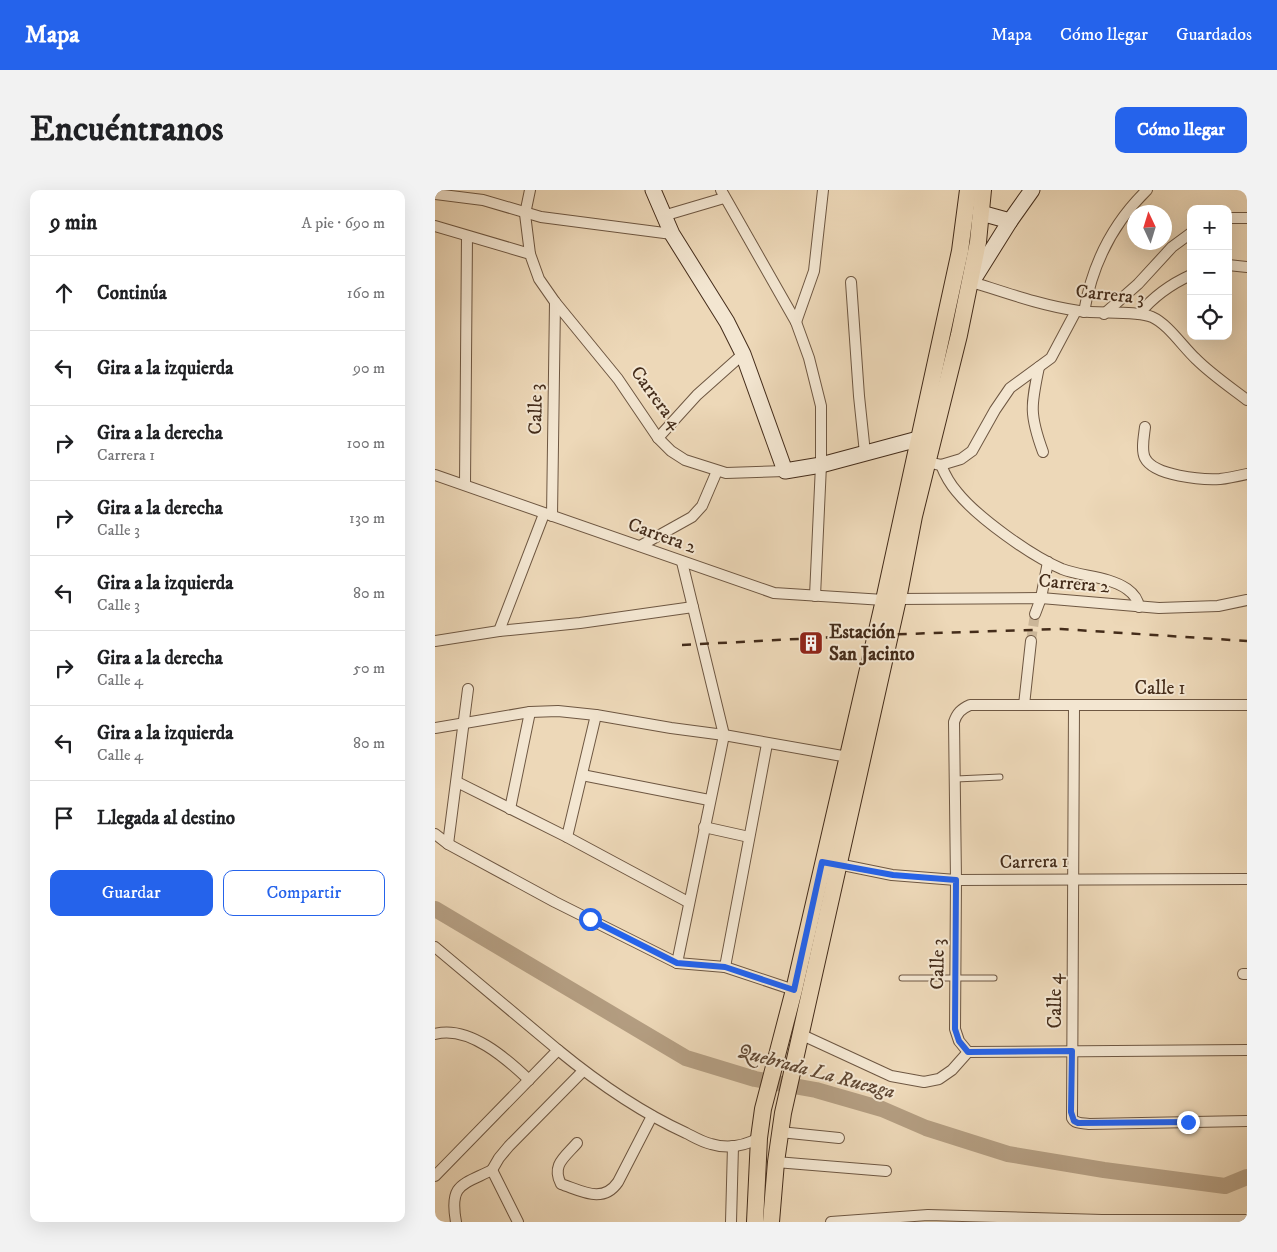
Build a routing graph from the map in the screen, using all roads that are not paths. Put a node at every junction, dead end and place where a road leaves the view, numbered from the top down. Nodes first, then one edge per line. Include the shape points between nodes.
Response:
1 (530, 190) edge
2 (653, 190) edge
3 (823, 190) edge
4 (968, 190) edge
5 (983, 190) edge
6 (1032, 190) edge
7 (1147, 190) edge
8 (435, 194) edge
9 (722, 194) edge
10 (481, 195) edge
11 (981, 213) junction
12 (525, 214) junction
13 (663, 216) junction
14 (1232, 218) edge
15 (1247, 218) edge
16 (435, 226) edge
17 (1006, 227) junction
18 (671, 234) junction
19 (467, 236) junction
20 (1187, 236) edge
21 (978, 242) junction
22 (960, 251) junction
23 (530, 254) junction
24 (1232, 265) edge
25 (1247, 267) edge
26 (1187, 277) edge
27 (851, 282) dead end
28 (970, 285) junction
29 (555, 302) junction
30 (1080, 311) junction
31 (1104, 314) junction
32 (1139, 314) junction
33 (795, 322) junction
34 (743, 354) junction
35 (1039, 367) junction
36 (1247, 400) edge
37 (1145, 427) dead end
38 (658, 438) junction
39 (925, 439) junction
40 (1043, 452) dead end
41 (865, 453) junction
42 (927, 462) junction
43 (821, 465) junction
44 (717, 471) junction
45 (785, 471) junction
46 (1247, 474) edge
47 (435, 475) edge
48 (465, 484) junction
49 (548, 515) junction
50 (640, 546) junction
51 (682, 562) junction
52 (1048, 562) junction
53 (815, 596) junction
54 (1041, 598) junction
55 (891, 600) junction
56 (1247, 600) edge
57 (1139, 607) junction
58 (693, 608) junction
59 (1035, 614) tunnel mouth
60 (499, 630) junction
61 (435, 640) edge
62 (1031, 640) tunnel mouth
63 (469, 689) dead end
64 (1024, 705) junction
65 (1247, 705) edge
66 (1074, 706) junction
67 (531, 712) junction
68 (597, 715) junction
69 (464, 723) junction
70 (435, 728) edge
71 (724, 735) junction
72 (767, 744) junction
73 (848, 758) junction
74 (582, 775) junction
75 (1000, 778) dead end
76 (956, 779) junction
77 (457, 782) junction
78 (709, 800) junction
79 (510, 809) junction
80 (704, 827) junction
81 (435, 834) edge
82 (567, 837) junction
83 (749, 837) junction
84 (448, 844) junction
85 (830, 863) junction
86 (1073, 879) junction
87 (1247, 879) edge
88 (956, 880) junction
89 (688, 902) junction
90 (435, 947) edge
91 (677, 963) junction
92 (725, 967) junction
93 (902, 978) dead end
94 (955, 978) junction
95 (994, 978) dead end
96 (794, 990) junction
97 (435, 1034) edge
98 (798, 1042) junction
99 (558, 1050) junction
100 (1247, 1050) edge
101 (1072, 1051) junction
102 (968, 1052) junction
103 (583, 1071) junction
104 (529, 1080) junction
105 (652, 1116) junction
106 (1247, 1121) edge
107 (780, 1132) junction
108 (759, 1138) junction
109 (839, 1138) dead end
110 (577, 1142) dead end
111 (733, 1146) junction
112 (776, 1162) junction
113 (492, 1170) junction
114 (886, 1171) dead end
115 (435, 1176) edge
116 (773, 1218) edge
117 (1247, 1220) edge
118 (516, 1221) edge
119 (456, 1222) edge
120 (731, 1222) edge
121 (755, 1222) edge
122 (831, 1222) edge

1 - 12 street, Carrera 4
2 - 13 street
3 - 33 street via 814,271
4 - 22 main road
5 - 11 main road
6 - 17 street
7 - 30 street via 1132,204 1107,242
8 - 10 street
9 - 13 street
9 - 33 street
10 - 12 street
11 - 17 street
11 - 21 main road
12 - 18 street
12 - 23 street, Carrera 4
13 - 18 street
14 - 15 street
16 - 19 street
17 - 21 street
17 - 28 street
18 - 34 street via 727,322
19 - 23 street
19 - 48 street
20 - 31 street
21 - 22 street
21 - 28 main road
22 - 39 main road
23 - 29 street, Carrera 4 via 539,279
24 - 25 street
26 - 32 street via 1166,289
27 - 41 street
28 - 30 street, Carrera 3
28 - 39 main road via 959,335
29 - 38 street, Carrera 4 via 618,379
29 - 49 street, Calle 3
30 - 31 street, Carrera 3
30 - 35 street via 1051,358
31 - 32 street, Carrera 3
32 - 36 street, Carrera 3 via 1152,317 1163,325 1197,361
33 - 43 street via 809,358 821,406
34 - 38 street via 697,395
34 - 45 street
35 - 40 street via 1031,409
35 - 42 street via 1010,388 972,451 961,458
37 - 46 street via 1144,456 1149,464 1162,471 1220,479
38 - 44 street, Carrera 4 via 685,460
39 - 41 street, Carrera 4
39 - 42 main road
41 - 43 street, Carrera 4
42 - 52 street via 971,507
42 - 55 main road
43 - 45 street, Carrera 4
43 - 53 street
44 - 45 street, Carrera 4
44 - 50 street via 702,506 692,517
47 - 48 street, Carrera 2
48 - 49 street, Carrera 2
49 - 50 street, Carrera 2
49 - 60 street
50 - 51 street, Carrera 2
51 - 53 street, Carrera 2 via 774,594
51 - 58 street
52 - 54 street
52 - 57 street via 1128,589 1138,599
53 - 55 street, Carrera 2
54 - 55 street, Carrera 2
54 - 57 street, Carrera 2
54 - 59 street
55 - 73 main road
55 - 85 main road
56 - 57 street, Carrera 2 via 1217,606
58 - 60 street
58 - 71 street
60 - 61 street
62 - 64 street
63 - 69 street
64 - 66 street, Calle 3
64 - 76 street, Calle 3 via 971,705 962,708 954,722
65 - 66 street, Calle 1
66 - 86 street, Calle 4
67 - 68 street via 558,710
67 - 69 street
67 - 79 street
68 - 71 street
68 - 74 street
69 - 70 street
69 - 77 street
71 - 72 street
71 - 78 street
72 - 73 street
72 - 83 street
73 - 85 main road
74 - 78 street
74 - 82 street
75 - 76 lane
76 - 88 street, Calle 3
77 - 79 street
77 - 84 street
78 - 80 street
79 - 82 street
80 - 83 street
80 - 89 street
81 - 84 street
82 - 89 street
83 - 92 street
84 - 91 street
85 - 88 street, Carrera 1 via 893,875
85 - 96 main road
85 - 98 main road
86 - 87 street, Carrera 1
86 - 88 street, Carrera 1
86 - 101 street, Calle 4
88 - 94 street, Calle 3
89 - 91 street
90 - 99 street
91 - 92 street
92 - 96 street
93 - 94 lane
94 - 95 lane
94 - 102 street, Calle 3 via 955,1029
96 - 108 main road via 763,1109
97 - 104 street via 461,1035 489,1046
98 - 102 street via 891,1076 924,1082 939,1079
98 - 107 main road
99 - 103 street
99 - 104 street
100 - 101 street
101 - 102 street
101 - 106 street, Calle 4 via 1071,1112 1078,1123
103 - 105 street
103 - 113 street via 509,1146
104 - 115 street
105 - 110 street via 618,1182 606,1193 594,1195 561,1184 557,1166
105 - 111 street via 709,1144
107 - 109 street
107 - 112 main road
108 - 111 street
108 - 121 main road
111 - 120 street
112 - 114 street
112 - 116 main road
113 - 118 street
113 - 119 street via 457,1190 453,1196
117 - 122 street via 928,1215

